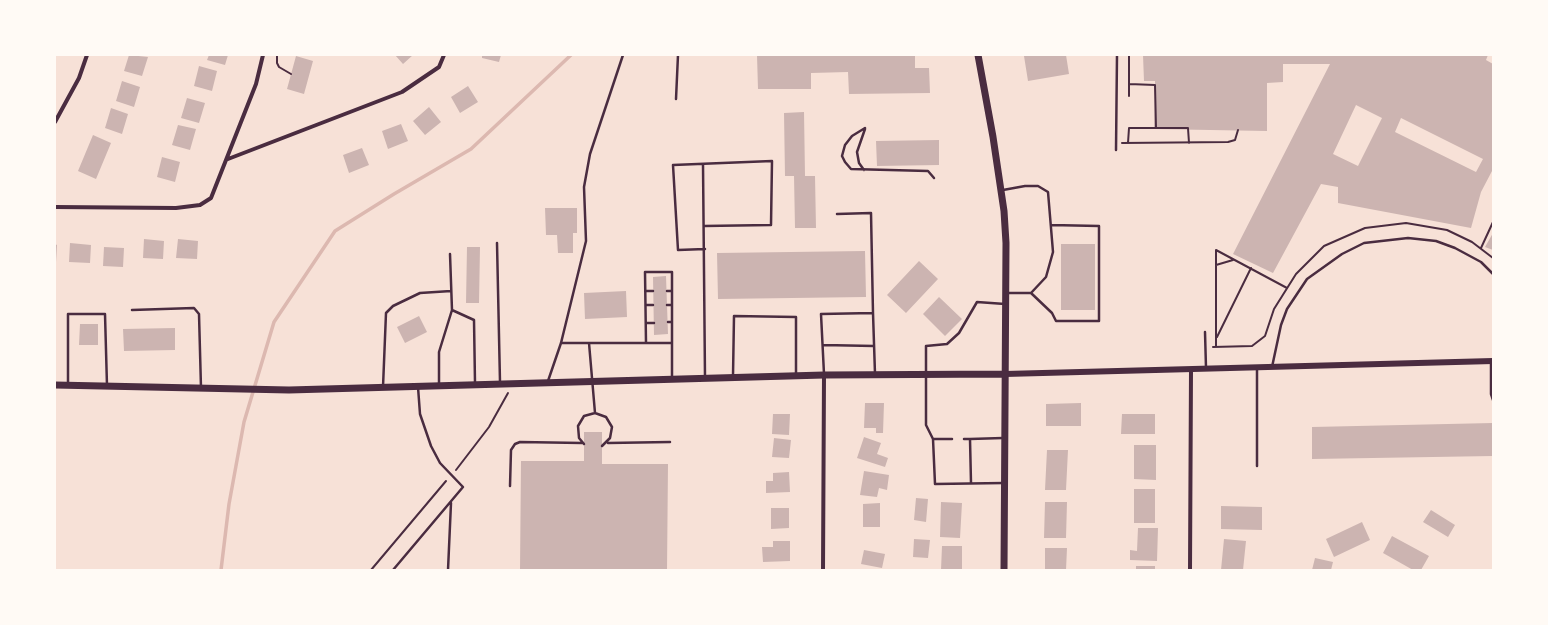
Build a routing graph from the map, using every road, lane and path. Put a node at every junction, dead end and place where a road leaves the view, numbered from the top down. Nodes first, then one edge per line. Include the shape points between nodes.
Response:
1 (87, 55) edge
2 (263, 55) edge
3 (277, 55) edge
4 (444, 55) edge
5 (623, 55) edge
6 (678, 55) edge
7 (978, 55) edge
8 (1116, 55) edge
9 (1129, 55) edge
10 (291, 74) dead end
11 (1129, 84) junction
12 (1129, 96) dead end
13 (676, 99) dead end
14 (55, 122) edge
15 (1156, 128) junction
16 (1238, 130) dead end
17 (1189, 142) junction
18 (1128, 143) junction
19 (1116, 144) junction
20 (1116, 150) dead end
21 (228, 159) junction
22 (703, 164) junction
23 (865, 170) junction
24 (934, 178) dead end
25 (1001, 191) junction
26 (55, 207) edge
27 (836, 214) dead end
28 (1493, 222) edge
29 (704, 226) junction
30 (1051, 226) junction
31 (497, 243) dead end
32 (1481, 248) junction
33 (705, 249) junction
34 (450, 254) dead end
35 (1493, 258) edge
36 (1234, 260) junction
37 (1216, 265) junction
38 (1251, 268) junction
39 (1493, 274) edge
40 (1287, 288) junction
41 (451, 291) junction
42 (653, 291) dead end
43 (667, 291) dead end
44 (672, 291) junction
45 (645, 292) junction
46 (1005, 293) junction
47 (1031, 293) junction
48 (1005, 304) junction
49 (646, 305) junction
50 (653, 305) dead end
51 (667, 305) dead end
52 (672, 305) junction
53 (132, 310) dead end
54 (452, 310) junction
55 (873, 313) junction
56 (668, 322) dead end
57 (672, 322) junction
58 (646, 323) junction
59 (654, 323) dead end
60 (1205, 332) dead end
61 (1216, 338) junction
62 (561, 343) junction
63 (589, 343) junction
64 (646, 343) junction
65 (672, 343) junction
66 (823, 346) junction
67 (874, 346) junction
68 (1205, 347) junction
69 (1216, 347) junction
70 (1492, 361) edge
71 (1272, 367) junction
72 (1257, 368) junction
73 (1191, 370) junction
74 (1206, 370) junction
75 (875, 374) junction
76 (927, 374) junction
77 (1005, 374) junction
78 (824, 375) junction
79 (796, 376) junction
80 (705, 378) junction
81 (733, 378) junction
82 (672, 380) junction
83 (592, 382) junction
84 (547, 383) junction
85 (55, 385) edge
86 (475, 385) junction
87 (500, 385) junction
88 (68, 386) junction
89 (107, 386) junction
90 (439, 386) junction
91 (418, 387) junction
92 (201, 388) junction
93 (382, 388) junction
94 (1493, 400) edge
95 (595, 413) junction
96 (1005, 438) junction
97 (952, 439) dead end
98 (964, 439) dead end
99 (970, 439) junction
100 (932, 440) junction
101 (670, 442) dead end
102 (607, 443) junction
103 (602, 446) dead end
104 (1257, 466) dead end
105 (971, 483) junction
106 (1004, 483) junction
107 (510, 486) dead end
108 (451, 502) junction
109 (393, 570) edge
110 (448, 570) edge
111 (823, 570) edge
112 (1004, 570) edge
113 (1190, 570) edge

1 - 14 street via 79,78
2 - 21 street via 256,84
3 - 10 path via 279,67
4 - 21 street via 439,67 402,92
5 - 62 lane via 590,154 584,187 586,241
6 - 13 lane
7 - 25 main road
8 - 19 lane
9 - 11 path
11 - 12 path
11 - 15 path via 1155,85
15 - 17 path via 1188,128
15 - 18 path via 1128,128
16 - 17 path via 1235,140 1228,142
17 - 18 path
18 - 19 path
19 - 20 lane
21 - 26 street via 211,198 200,205 176,208
22 - 29 lane
22 - 29 lane via 772,161 771,225
22 - 33 lane via 673,165 678,250
23 - 23 lane via 851,169 842,156 845,145 852,136 865,128 857,152 859,164
23 - 24 lane via 928,171
25 - 30 lane via 1038,186 1048,192
25 - 46 main road via 1006,243
27 - 55 lane via 871,213
28 - 32 path
29 - 33 lane
30 - 47 lane via 1053,252 1046,277
30 - 47 lane via 1099,226 1100,320 1056,320
31 - 87 lane
32 - 35 path
32 - 40 path via 1447,230 1406,223 1365,228 1324,246 1296,274
33 - 80 lane
34 - 41 lane
36 - 37 path
36 - 37 path via 1216,250
36 - 38 path
37 - 61 path
38 - 40 path
38 - 61 path
39 - 71 lane via 1481,262 1456,248 1436,241 1408,238 1364,243 1342,254 1307,279 1287,309
40 - 69 path via 1274,309 1265,336 1252,346
41 - 54 lane
41 - 93 lane via 420,293 393,306 386,314
42 - 45 lane
43 - 44 lane
44 - 45 lane via 672,272 645,272
44 - 52 lane
45 - 49 lane
46 - 47 lane
46 - 48 main road
48 - 76 lane via 977,302 959,333 947,344 926,346
48 - 77 main road
49 - 50 lane
49 - 58 lane
51 - 52 lane
52 - 57 lane
53 - 92 lane via 194,308 199,314
54 - 86 lane via 474,320
54 - 90 lane via 439,352
55 - 66 lane via 821,314
55 - 67 lane
56 - 57 lane
57 - 65 lane
58 - 59 lane
58 - 64 lane
60 - 68 lane
61 - 69 path
62 - 63 lane
62 - 84 lane
63 - 64 lane
63 - 83 lane
64 - 65 lane
65 - 82 lane
66 - 67 lane
66 - 78 lane
67 - 75 lane
68 - 69 path
68 - 74 lane
70 - 71 street
70 - 94 lane via 1490,394
71 - 72 street
72 - 74 street
72 - 104 lane
73 - 74 street
73 - 77 street
73 - 113 street
75 - 76 main road
75 - 78 main road
76 - 77 main road
76 - 100 lane via 926,425
77 - 96 main road
78 - 79 main road
78 - 111 street
79 - 81 main road
79 - 81 lane via 796,317 734,316
80 - 81 main road
80 - 82 main road
82 - 83 main road
83 - 84 main road
83 - 95 lane
84 - 87 main road
85 - 88 main road
86 - 87 main road
86 - 90 main road
88 - 89 main road
88 - 89 lane via 68,314 106,314
89 - 92 main road
90 - 91 main road
91 - 93 main road
91 - 108 lane via 420,414 430,446 440,463 463,487
92 - 93 main road
95 - 102 lane via 606,417 612,427
95 - 107 lane via 584,416 580,421 577,432 583,443 515,444 511,450
96 - 99 lane
96 - 106 main road
97 - 100 lane
98 - 99 lane
99 - 105 lane
100 - 105 lane via 935,484
101 - 102 lane
102 - 103 lane
105 - 106 lane
106 - 112 main road
108 - 109 lane
108 - 110 lane

